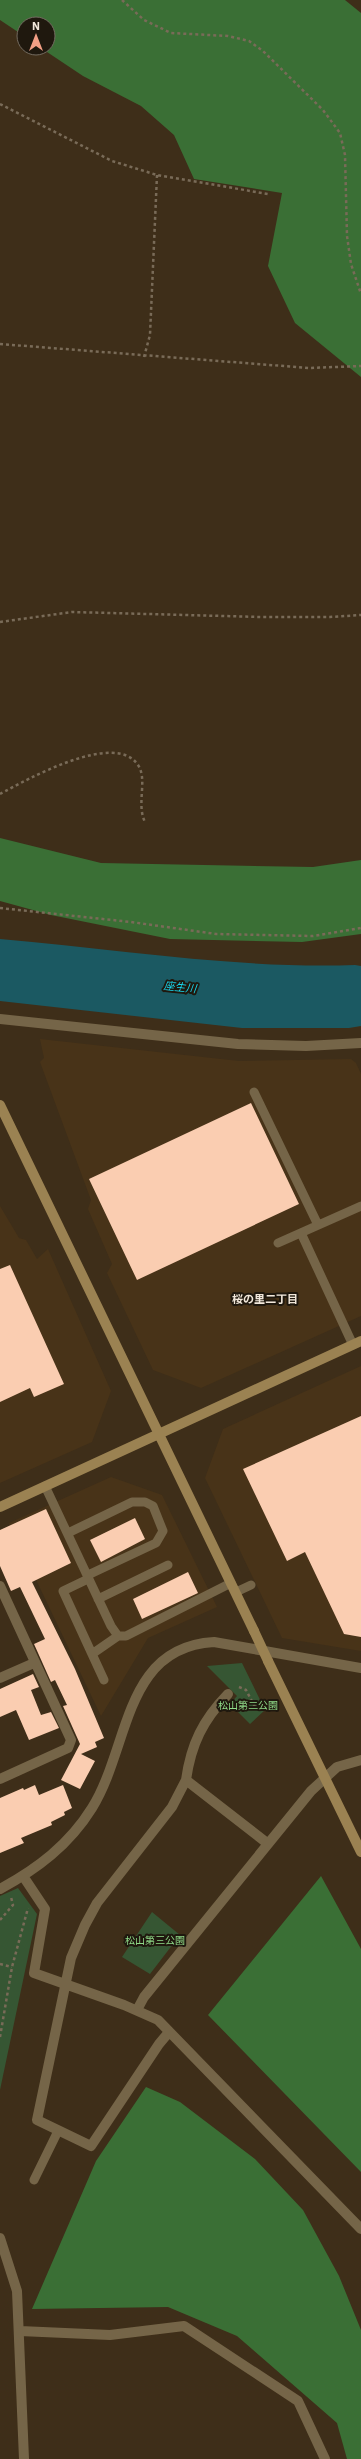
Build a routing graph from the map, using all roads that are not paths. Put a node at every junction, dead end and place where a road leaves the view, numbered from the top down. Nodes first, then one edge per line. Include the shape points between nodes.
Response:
1 (0, 1019) edge
2 (361, 1043) edge
3 (254, 1092) dead end
4 (0, 1105) edge
5 (361, 1206) edge
6 (318, 1225) junction
7 (301, 1233) junction
8 (278, 1243) dead end
9 (357, 1343) edge
10 (159, 1433) junction
11 (45, 1486) junction
12 (0, 1507) edge
13 (68, 1532) junction
14 (168, 1565) dead end
15 (88, 1577) junction
16 (251, 1585) dead end
17 (0, 1586) edge
18 (233, 1587) junction
19 (98, 1599) junction
20 (118, 1636) junction
21 (92, 1654) junction
22 (34, 1663) junction
23 (361, 1668) edge
24 (0, 1678) edge
25 (104, 1680) dead end
26 (228, 1694) road end
27 (361, 1760) edge
28 (325, 1777) junction
29 (0, 1779) edge
30 (186, 1780) junction
31 (267, 1843) junction
32 (361, 1852) edge
33 (23, 1876) junction
34 (4, 1887) edge
35 (64, 1984) junction
36 (137, 2010) junction
37 (169, 2032) junction
38 (58, 2131) junction
39 (34, 2180) dead end
40 (361, 2229) edge
41 (0, 2238) edge
42 (20, 2331) junction
43 (24, 2459) edge
44 (325, 2459) edge

1 - 2 street via 238,1044 306,1046
3 - 6 lane
4 - 10 street
5 - 6 lane
6 - 7 lane
7 - 8 lane
7 - 9 lane
9 - 10 street
10 - 11 street
10 - 18 street
11 - 12 street
11 - 13 lane
13 - 15 lane
13 - 15 lane via 132,1502 145,1502 153,1506 163,1531 156,1543
14 - 19 lane
15 - 19 lane
15 - 21 lane via 63,1591
16 - 18 lane
17 - 22 street
18 - 20 lane via 126,1636
18 - 28 street, bridge
19 - 20 lane
20 - 21 lane
21 - 25 lane
22 - 24 street
22 - 29 street via 71,1740 68,1748
23 - 33 street via 214,1642 196,1643 167,1655 142,1684 105,1786 92,1808 61,1847
26 - 30 street via 206,1718 197,1735 189,1758
27 - 28 street via 337,1767
28 - 31 street
28 - 32 street
30 - 31 street
30 - 35 street via 172,1807 97,1903 71,1958
31 - 36 street via 144,1997
33 - 34 street
33 - 35 street via 45,1909 34,1973
35 - 36 street
35 - 38 street via 37,2120
36 - 37 street via 158,2020
37 - 38 street via 91,2146
37 - 40 street
38 - 39 lane
41 - 42 street via 17,2291
42 - 43 street
42 - 44 street via 110,2335 184,2326 298,2401

